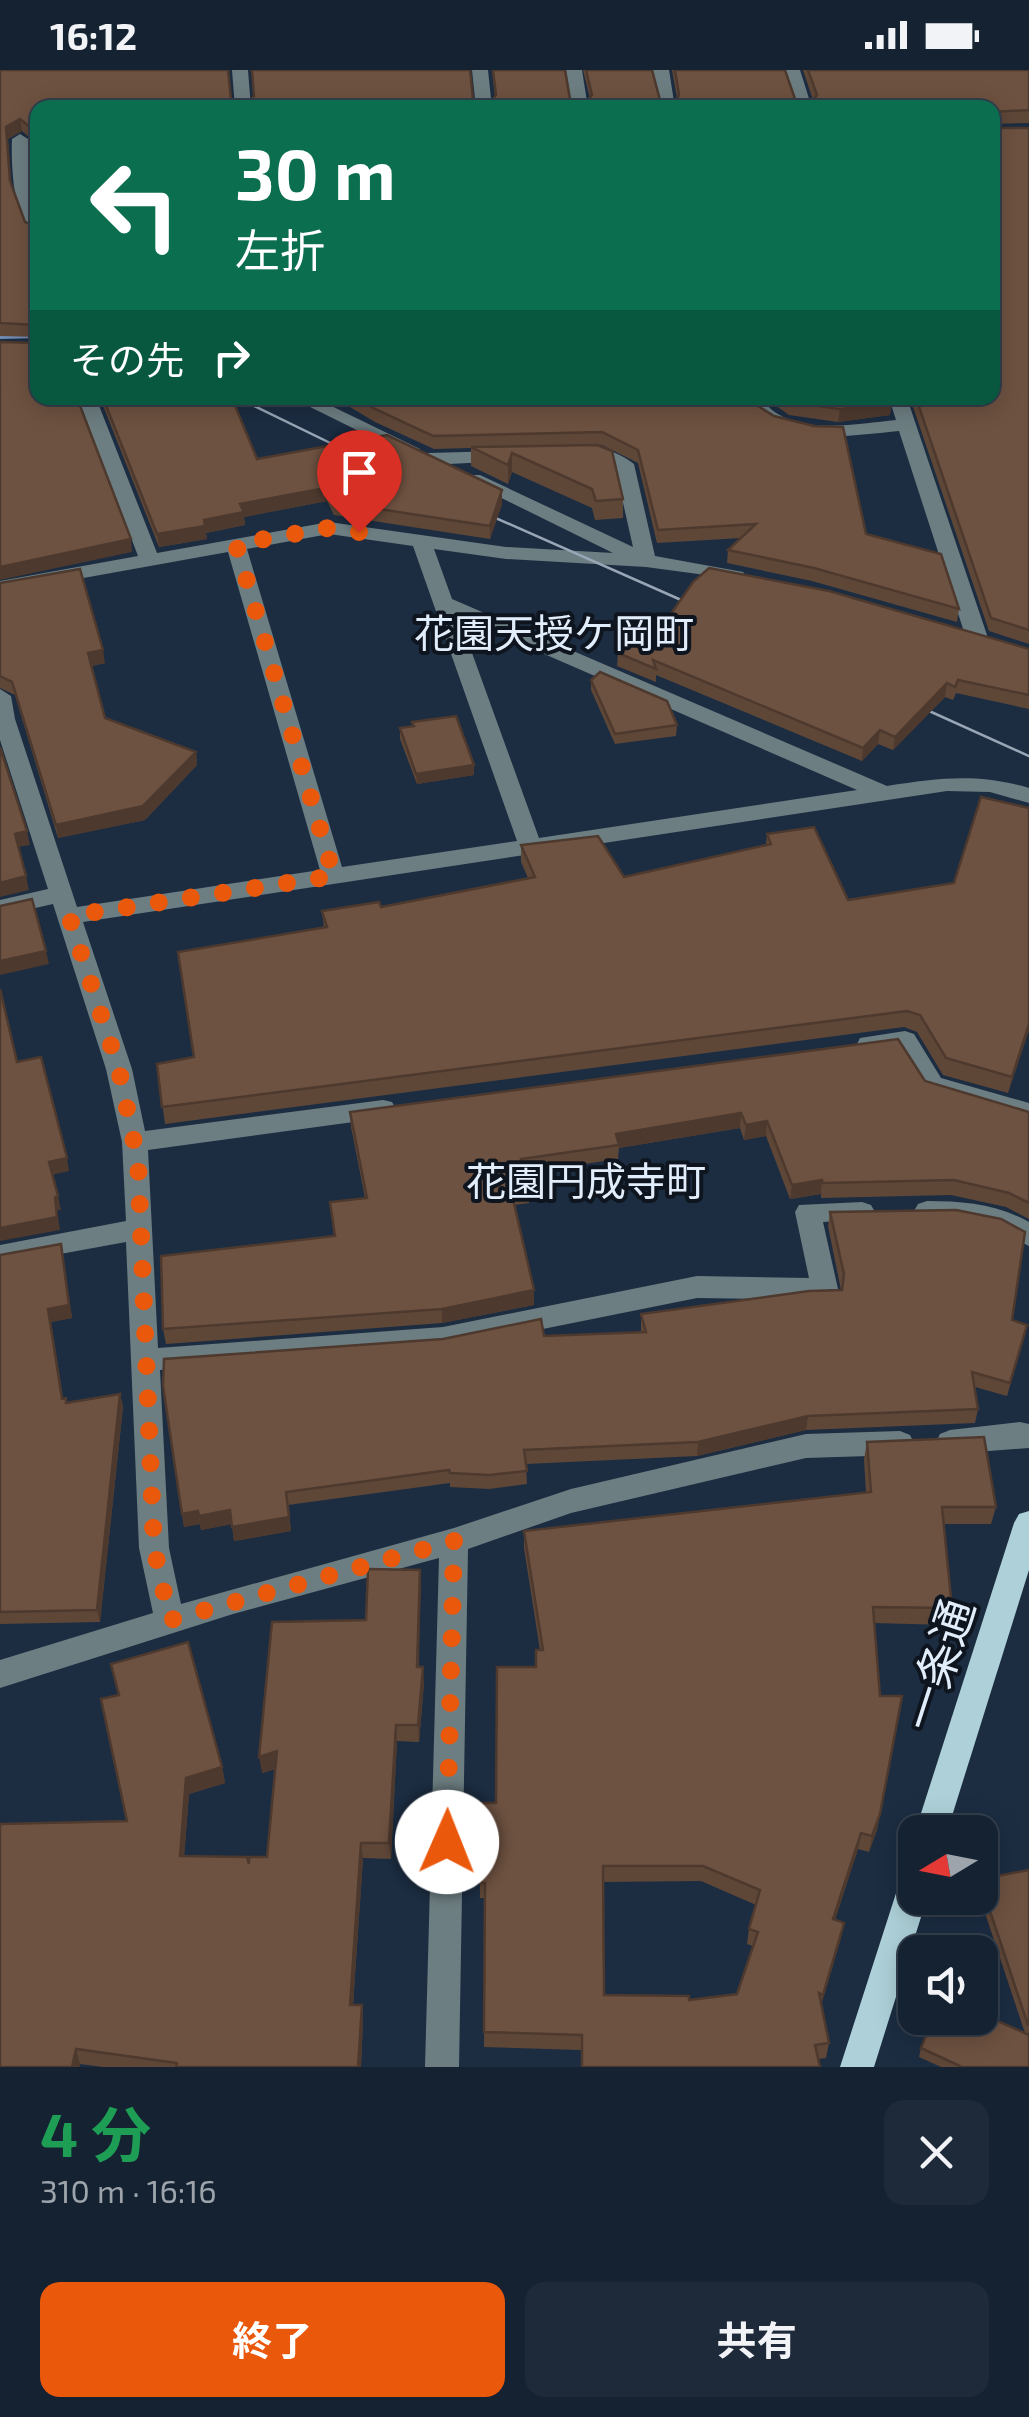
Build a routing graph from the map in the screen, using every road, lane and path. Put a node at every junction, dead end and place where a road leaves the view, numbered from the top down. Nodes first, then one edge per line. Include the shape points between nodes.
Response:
1 (240, 70) edge
2 (480, 70) edge
3 (574, 70) edge
4 (661, 70) edge
5 (792, 70) edge
6 (242, 100) edge
7 (483, 100) edge
8 (579, 100) edge
9 (667, 100) edge
10 (801, 100) edge
11 (29, 139) edge
12 (0, 140) edge
13 (30, 211) edge
14 (90, 405) edge
15 (317, 405) edge
16 (754, 405) edge
17 (900, 405) edge
18 (906, 424) junction
19 (562, 455) edge
20 (524, 456) edge
21 (429, 459) junction
22 (421, 541) junction
23 (236, 544) junction
24 (150, 560) junction
25 (646, 561) junction
26 (760, 581) edge
27 (0, 587) edge
28 (446, 604) junction
29 (978, 641) edge
30 (1, 712) edge
31 (885, 793) junction
32 (1029, 796) edge
33 (530, 844) junction
34 (334, 876) junction
35 (65, 905) junction
36 (0, 908) edge
37 (846, 1048) edge
38 (412, 1106) edge
39 (1029, 1112) edge
40 (136, 1142) junction
41 (140, 1229) junction
42 (1029, 1236) edge
43 (0, 1254) edge
44 (145, 1360) junction
45 (1029, 1436) edge
46 (1029, 1523) edge
47 (454, 1541) junction
48 (170, 1620) junction
49 (0, 1674) edge
50 (936, 1815) edge
51 (905, 1915) edge
52 (442, 2067) edge
53 (857, 2067) edge

1 - 6 street
2 - 7 street
3 - 8 street
4 - 9 street
5 - 10 street
11 - 12 street
11 - 13 street via 18,179
14 - 24 street
15 - 21 street
16 - 18 street via 776,422 804,429
17 - 18 street
18 - 29 street
19 - 25 street via 600,454 624,464
20 - 21 street
21 - 25 street
22 - 23 street via 328,528
22 - 25 street
22 - 28 street
23 - 24 street
23 - 34 street
24 - 27 street
25 - 26 street
28 - 31 street
28 - 33 street
30 - 35 street
31 - 32 street via 947,784 991,785
31 - 33 street
33 - 34 street
34 - 35 street
35 - 36 street
35 - 40 street
37 - 39 street via 905,1040 932,1085
38 - 40 street
40 - 41 street
41 - 43 street
41 - 44 street
42 - 44 street via 969,1211 808,1212 826,1289 698,1287 444,1338
44 - 48 street via 154,1548
45 - 47 street via 806,1446 572,1501
46 - 50 main road, 一条通
47 - 48 street
47 - 52 street
48 - 49 street
51 - 53 main road

